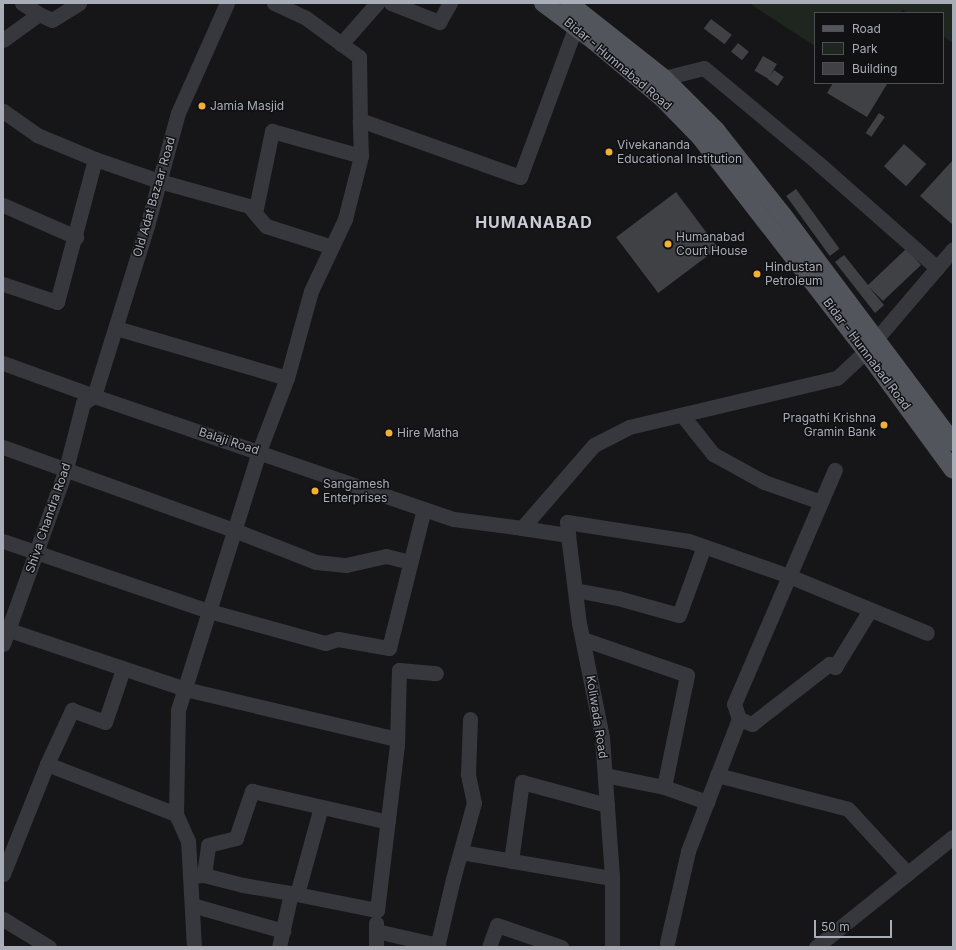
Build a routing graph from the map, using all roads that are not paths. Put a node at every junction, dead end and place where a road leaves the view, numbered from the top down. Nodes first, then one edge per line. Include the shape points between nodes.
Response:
1 (22, 3) edge
2 (78, 3) edge
3 (274, 3) edge
4 (377, 3) edge
5 (391, 3) edge
6 (450, 3) edge
7 (543, 3) edge
8 (569, 3) edge
9 (222, 4) edge
10 (39, 14) junction
11 (575, 28) junction
12 (3, 40) edge
13 (341, 44) junction
14 (664, 78) junction
15 (3, 112) edge
16 (360, 120) junction
17 (361, 156) junction
18 (95, 159) junction
19 (159, 181) junction
20 (3, 205) edge
21 (255, 213) junction
22 (76, 237) junction
23 (332, 247) junction
24 (953, 249) edge
25 (937, 268) junction
26 (3, 284) edge
27 (116, 328) junction
28 (872, 345) junction
29 (3, 363) edge
30 (287, 378) junction
31 (94, 396) junction
32 (682, 415) junction
33 (953, 442) edge
34 (3, 447) edge
35 (259, 451) junction
36 (66, 469) junction
37 (834, 470) dead end
38 (953, 470) edge
39 (821, 502) junction
40 (424, 509) junction
41 (522, 528) junction
42 (234, 530) junction
43 (568, 535) junction
44 (3, 542) edge
45 (704, 546) junction
46 (36, 552) junction
47 (410, 562) junction
48 (789, 576) junction
49 (575, 590) junction
50 (870, 610) junction
51 (209, 611) junction
52 (5, 634) edge
53 (927, 634) dead end
54 (583, 640) junction
55 (124, 669) junction
56 (436, 673) dead end
57 (184, 689) junction
58 (470, 719) dead end
59 (739, 719) junction
60 (397, 738) junction
61 (47, 764) junction
62 (717, 774) junction
63 (605, 775) junction
64 (664, 787) junction
65 (707, 802) junction
66 (607, 805) junction
67 (321, 807) junction
68 (176, 814) junction
69 (388, 822) junction
70 (953, 837) edge
71 (461, 852) junction
72 (511, 861) junction
73 (3, 874) edge
74 (908, 874) junction
75 (197, 875) junction
76 (612, 878) junction
77 (294, 894) junction
78 (192, 905) junction
79 (377, 910) junction
80 (3, 919) edge
81 (283, 931) junction
82 (376, 931) junction
83 (667, 943) dead end
84 (438, 946) edge
85 (49, 947) edge
86 (194, 947) edge
87 (280, 947) edge
88 (376, 947) edge
89 (489, 947) edge
90 (561, 947) edge
91 (612, 947) edge
92 (816, 947) edge

1 - 10 street
2 - 10 street via 52,20
3 - 13 street via 306,18
4 - 13 street
5 - 6 street via 439,22
7 - 11 main road, Bidar - Humnabad Road
8 - 14 main road, Bidar - Humnabad Road
9 - 19 street, Old Adat Bazaar Road via 178,113
10 - 12 street
11 - 16 street via 520,177
11 - 28 main road, Bidar - Humnabad Road via 663,99 700,137
13 - 16 street via 359,57
14 - 25 street via 704,68 818,163
14 - 28 main road, Bidar - Humnabad Road via 716,130
15 - 18 street via 37,136
16 - 17 street
17 - 21 street via 272,131
17 - 23 street via 345,219
18 - 19 street
18 - 22 street
19 - 21 street via 249,206
19 - 27 street, Old Adat Bazaar Road
20 - 22 street
21 - 23 street via 266,226
22 - 26 street via 57,302
23 - 30 street via 312,291
24 - 25 street
25 - 28 street
27 - 30 street
27 - 31 street, Old Adat Bazaar Road
28 - 32 street via 838,378
28 - 33 main road, Bidar - Humnabad Road
28 - 38 main road, Bidar - Humnabad Road
29 - 31 street, Balaji Road
30 - 35 street
31 - 35 street, Balaji Road
31 - 36 street, Shiva Chandra Road via 83,403
32 - 39 street via 713,454 764,482
32 - 41 street via 629,427 594,445
34 - 36 street
35 - 40 street, Balaji Road
35 - 42 street
36 - 42 street
36 - 46 street, Shiva Chandra Road
37 - 39 street
39 - 48 street
40 - 41 street, Balaji Road via 454,519
40 - 47 street
41 - 43 street
42 - 47 street via 316,562 346,566 386,556
42 - 51 street
43 - 45 street via 567,522 689,541
43 - 49 street, Koliwada Road
44 - 46 street
45 - 48 street
45 - 49 street via 678,615 618,598
46 - 51 street
46 - 52 street, Shiva Chandra Road
47 - 51 street via 390,648 338,639 325,643
48 - 50 street
48 - 59 street via 734,704
49 - 54 street, Koliwada Road
50 - 53 street
50 - 59 street via 835,667 829,664 752,724
51 - 57 street
52 - 55 street
54 - 63 street, Koliwada Road via 602,737
54 - 64 street via 687,675
55 - 57 street
55 - 61 street via 105,722 72,710
56 - 60 street via 400,670
57 - 60 street
57 - 68 street via 178,710
58 - 71 street via 468,774 474,803
59 - 62 street
60 - 69 street
61 - 68 street
61 - 73 street
62 - 65 street
62 - 74 street via 848,809
63 - 64 street
63 - 66 street, Koliwada Road
64 - 65 street
65 - 83 street via 688,851
66 - 72 street via 522,782
66 - 76 street, Koliwada Road
67 - 69 street
67 - 75 street via 252,791 236,838 208,845
67 - 77 street
68 - 75 street via 188,841
69 - 79 street
70 - 74 street
71 - 72 street
71 - 84 street
72 - 76 street
74 - 92 street
75 - 77 street
75 - 78 street
76 - 91 street, Koliwada Road
77 - 79 street
77 - 81 street
78 - 81 street
78 - 86 street
79 - 82 street
80 - 85 street
81 - 87 street
82 - 84 street
82 - 88 street
89 - 90 street via 497,925

